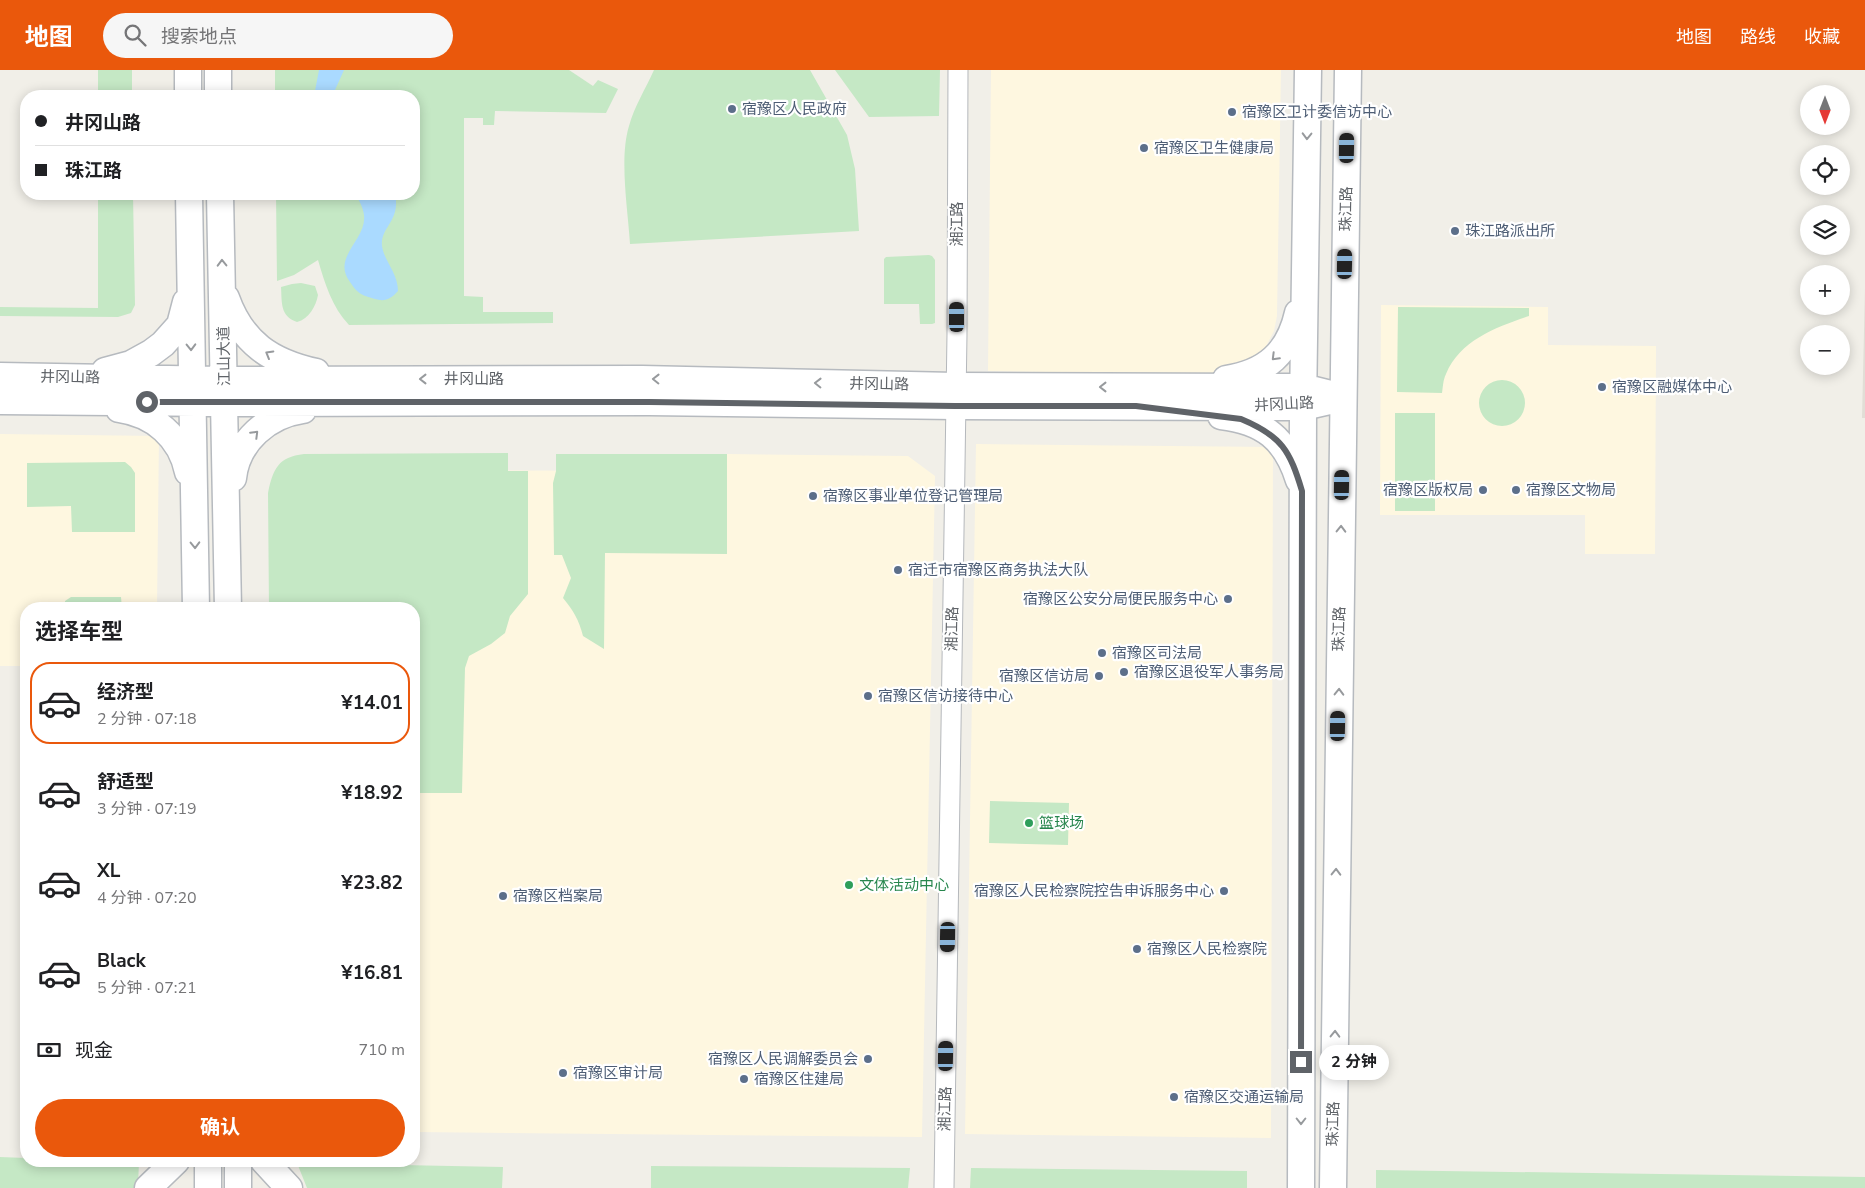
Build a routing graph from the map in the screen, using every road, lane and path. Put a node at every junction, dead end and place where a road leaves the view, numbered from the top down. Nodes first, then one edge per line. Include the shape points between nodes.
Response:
1 (188, 70) edge
2 (218, 70) edge
3 (958, 70) edge
4 (1308, 70) edge
5 (1348, 70) edge
6 (188, 90) edge
7 (218, 90) edge
8 (189, 200) edge
9 (220, 200) edge
10 (1304, 280) junction
11 (190, 284) junction
12 (222, 289) junction
13 (0, 376) edge
14 (85, 377) junction
15 (192, 391) junction
16 (349, 391) junction
17 (225, 392) junction
18 (955, 396) junction
19 (1136, 396) junction
20 (1303, 397) junction
21 (1343, 397) junction
22 (0, 401) edge
23 (61, 401) junction
24 (1302, 491) junction
25 (194, 505) junction
26 (227, 546) junction
27 (196, 602) edge
28 (228, 602) edge
29 (170, 1167) edge
30 (208, 1167) edge
31 (238, 1167) edge
32 (270, 1167) edge
33 (148, 1188) edge
34 (208, 1188) edge
35 (238, 1188) edge
36 (289, 1188) edge
37 (944, 1188) edge
38 (1301, 1188) edge
39 (1333, 1188) edge

1 - 6 street
2 - 7 street
3 - 18 street, 湘江路
4 -> 10 street
5 - 21 street, 珠江路
8 - 11 street
12 -> 9 street, 江山大道
10 -> 19 street via 1294,331 1276,357 1262,368 1247,374
10 - 20 street
11 - 14 street via 180,325 163,344 131,364
11 -> 15 street
16 -> 12 street via 259,348 244,335
12 - 17 street, 江山大道
13 - 14 street, 井冈山路
14 - 15 street, 井冈山路
15 - 17 street, 井冈山路
15 - 23 street, 井冈山路
15 - 25 street
16 - 17 street, 井冈山路
16 - 18 street, 井冈山路 via 649,402
26 -> 16 street via 235,464 244,446 274,418
17 - 26 street, 江山大道
18 - 19 street, 井冈山路
18 - 37 street, 湘江路
19 - 20 street, 井冈山路
19 - 24 street via 1254,424 1271,434 1288,451
20 - 21 street, 井冈山路
20 - 24 street
39 -> 21 street, 珠江路
22 - 23 street, 井冈山路
23 - 25 street via 128,411 147,417 164,428 177,442 186,463
24 -> 38 street
25 -> 27 street
26 - 28 street, 江山大道
29 - 33 street
30 - 34 street
31 - 35 street
32 - 36 street

